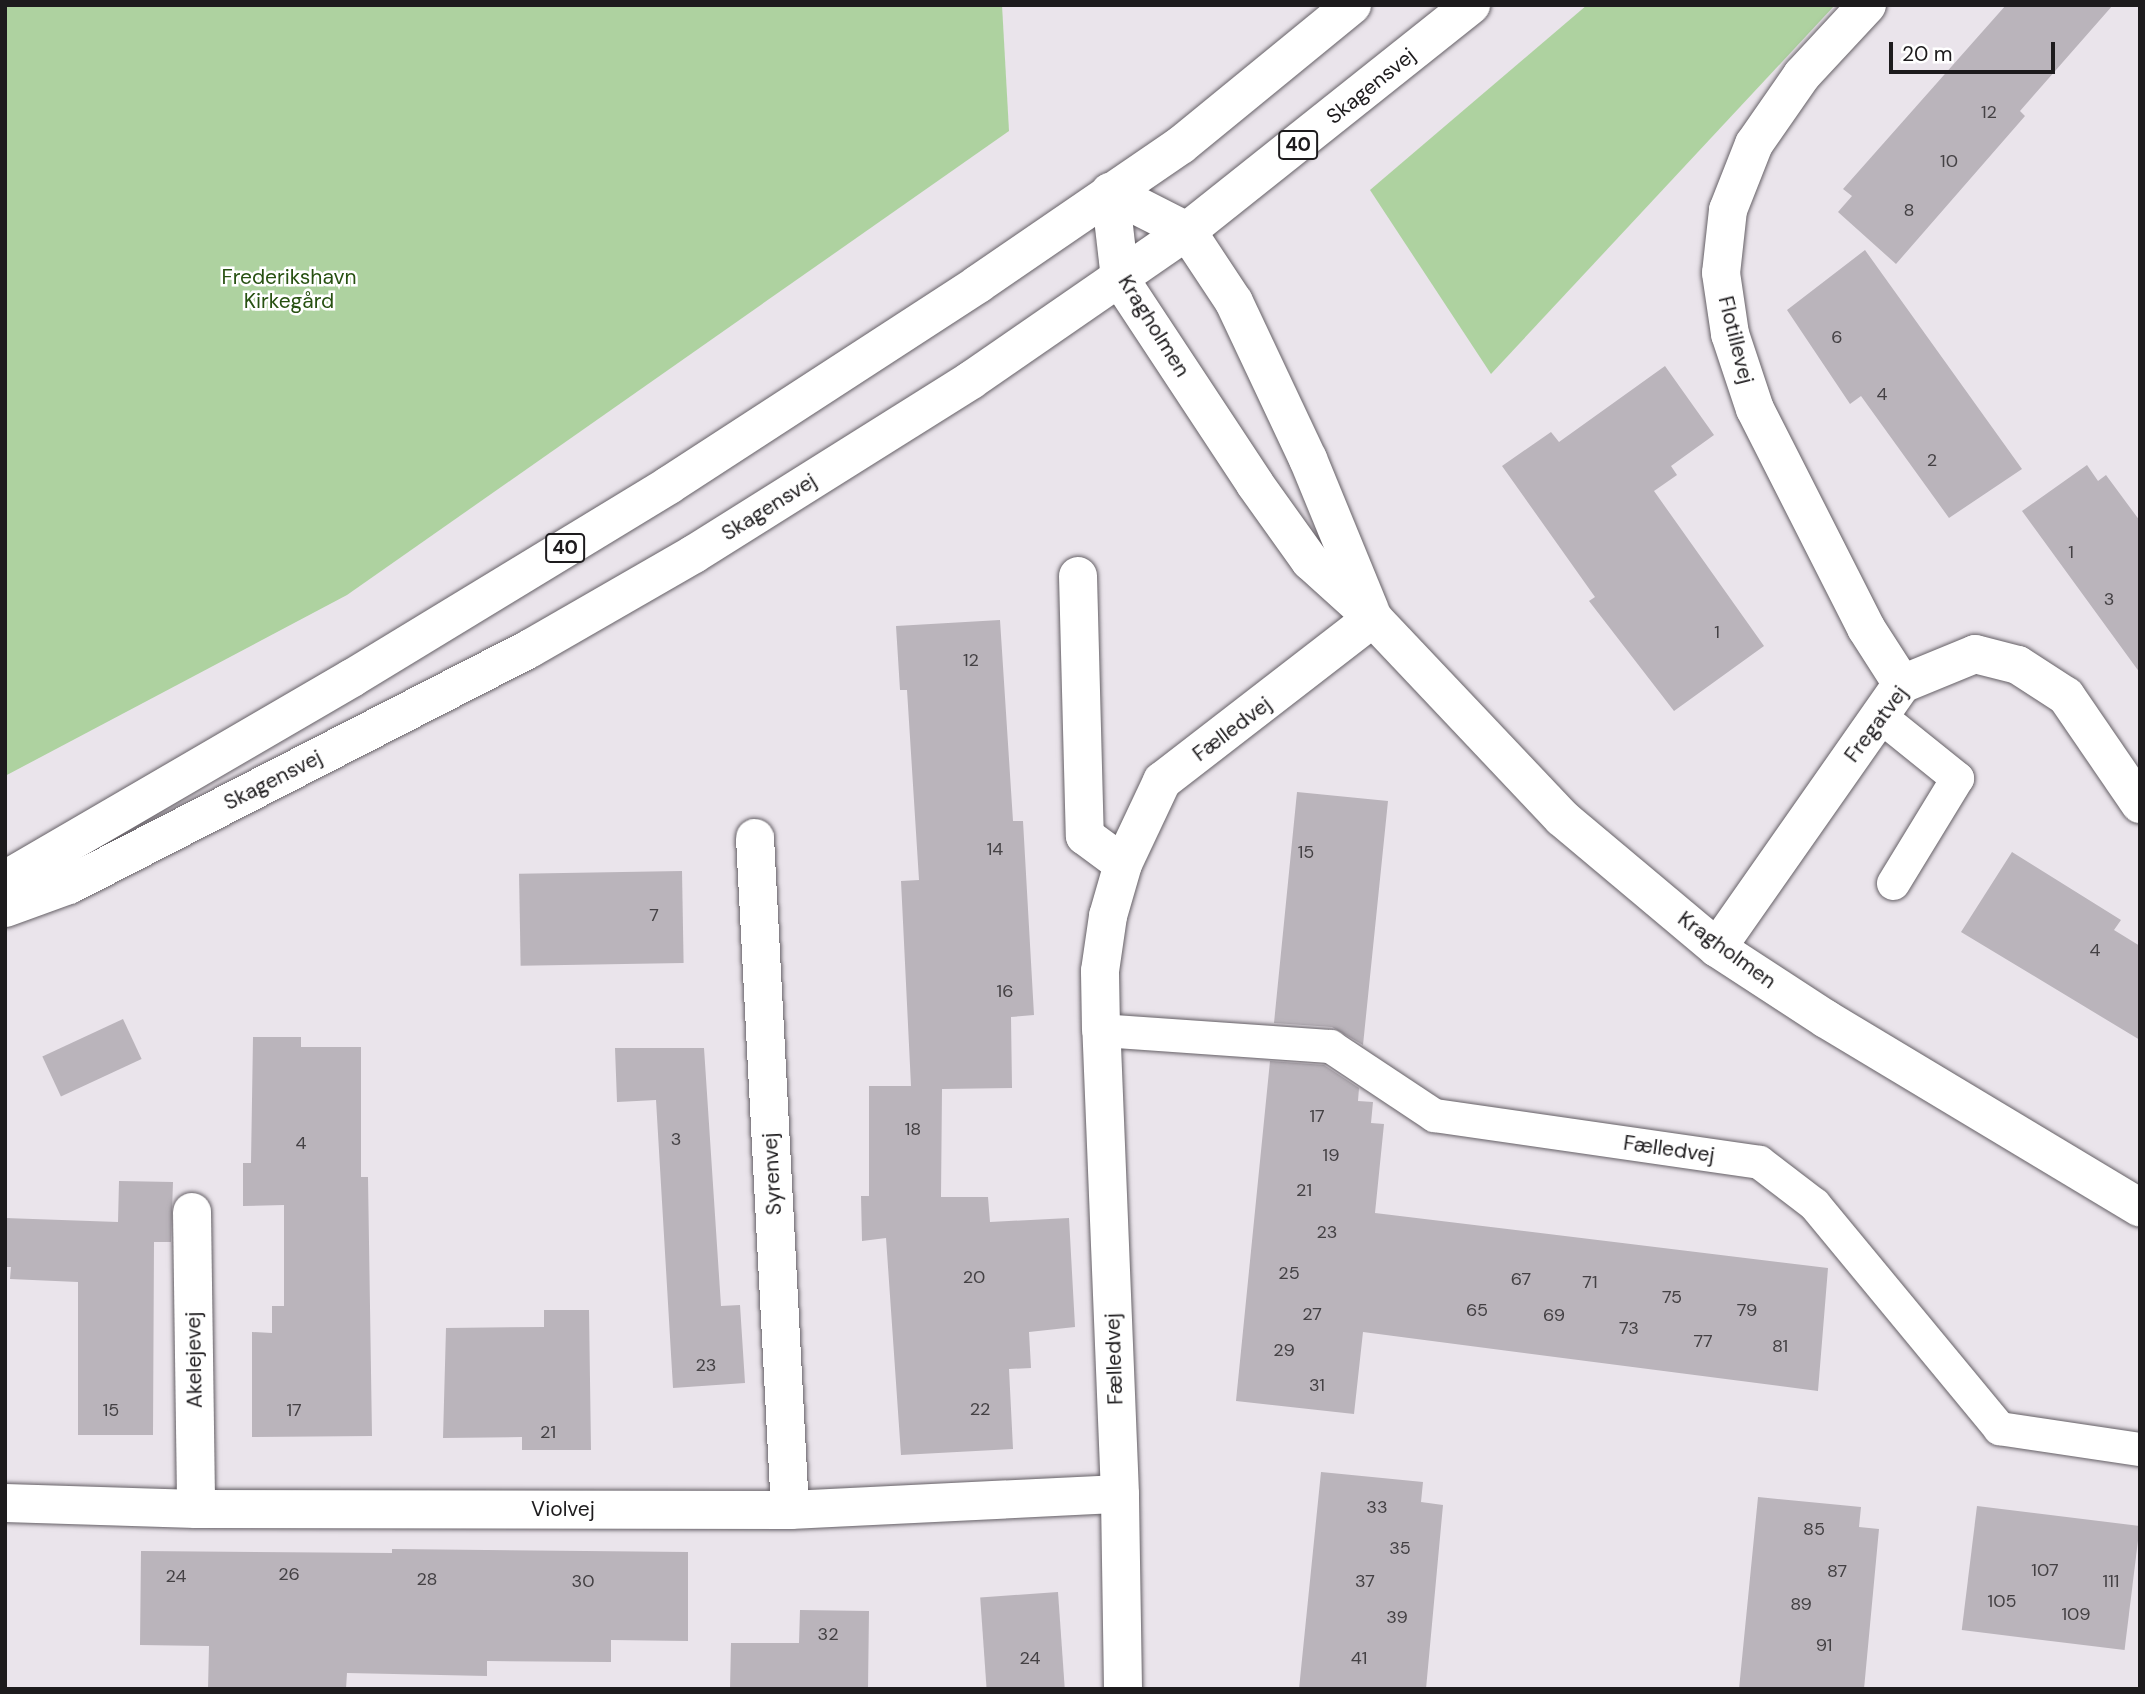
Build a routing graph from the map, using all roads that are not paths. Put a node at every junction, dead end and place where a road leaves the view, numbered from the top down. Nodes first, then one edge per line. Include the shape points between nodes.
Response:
1 (1352, 5) edge
2 (1471, 5) edge
3 (1867, 5) edge
4 (1110, 192) junction
5 (1187, 232) junction
6 (1119, 279) junction
7 (1078, 576) dead end
8 (1373, 618) junction
9 (1902, 684) junction
10 (1880, 716) junction
11 (2140, 804) edge
12 (755, 838) dead end
13 (1123, 864) junction
14 (5, 880) edge
15 (1893, 883) dead end
16 (5, 908) edge
17 (1717, 948) junction
18 (1101, 1030) junction
19 (2140, 1208) edge
20 (192, 1212) dead end
21 (2140, 1449) edge
22 (1120, 1494) junction
23 (5, 1503) edge
24 (196, 1508) junction
25 (790, 1510) junction
26 (1123, 1689) edge

1 - 4 street, 40 via 1181,145
2 - 5 street, Skagensvej / 40
3 - 9 street, Flotillevej via 1802,75 1754,144 1728,210 1721,273 1730,334 1755,409 1866,628
4 - 5 street, Kragholmen
4 - 6 street, Kragholmen
4 - 14 street, 40 via 978,284 669,485 352,678
5 - 6 street, Skagensvej / 40
5 - 8 street, Kragholmen via 1234,302 1308,459
6 - 8 street, Kragholmen via 1310,561
6 - 16 street, Skagensvej / 40 via 971,380 694,554 529,649 69,885
7 - 13 street via 1085,836
8 - 13 street, Fælledvej via 1162,781
8 - 17 street, Kragholmen via 1562,818
9 - 10 street, Fregatvej
9 - 11 street, Fregatvej via 1975,654 2018,664 2066,696
10 - 15 lane via 1957,778
10 - 17 street, Fregatvej
12 - 25 street, Syrenvej
13 - 18 street, Fælledvej via 1108,916 1100,971
17 - 19 street, Kragholmen
18 - 21 lane, Fælledvej via 1330,1046 1434,1115 1759,1162 1814,1204 1999,1428
18 - 22 street, Fælledvej
20 - 24 street, Akelejevej
22 - 25 street, Violvej
22 - 26 street, Fælledvej
23 - 24 street, Violvej
24 - 25 street, Violvej

